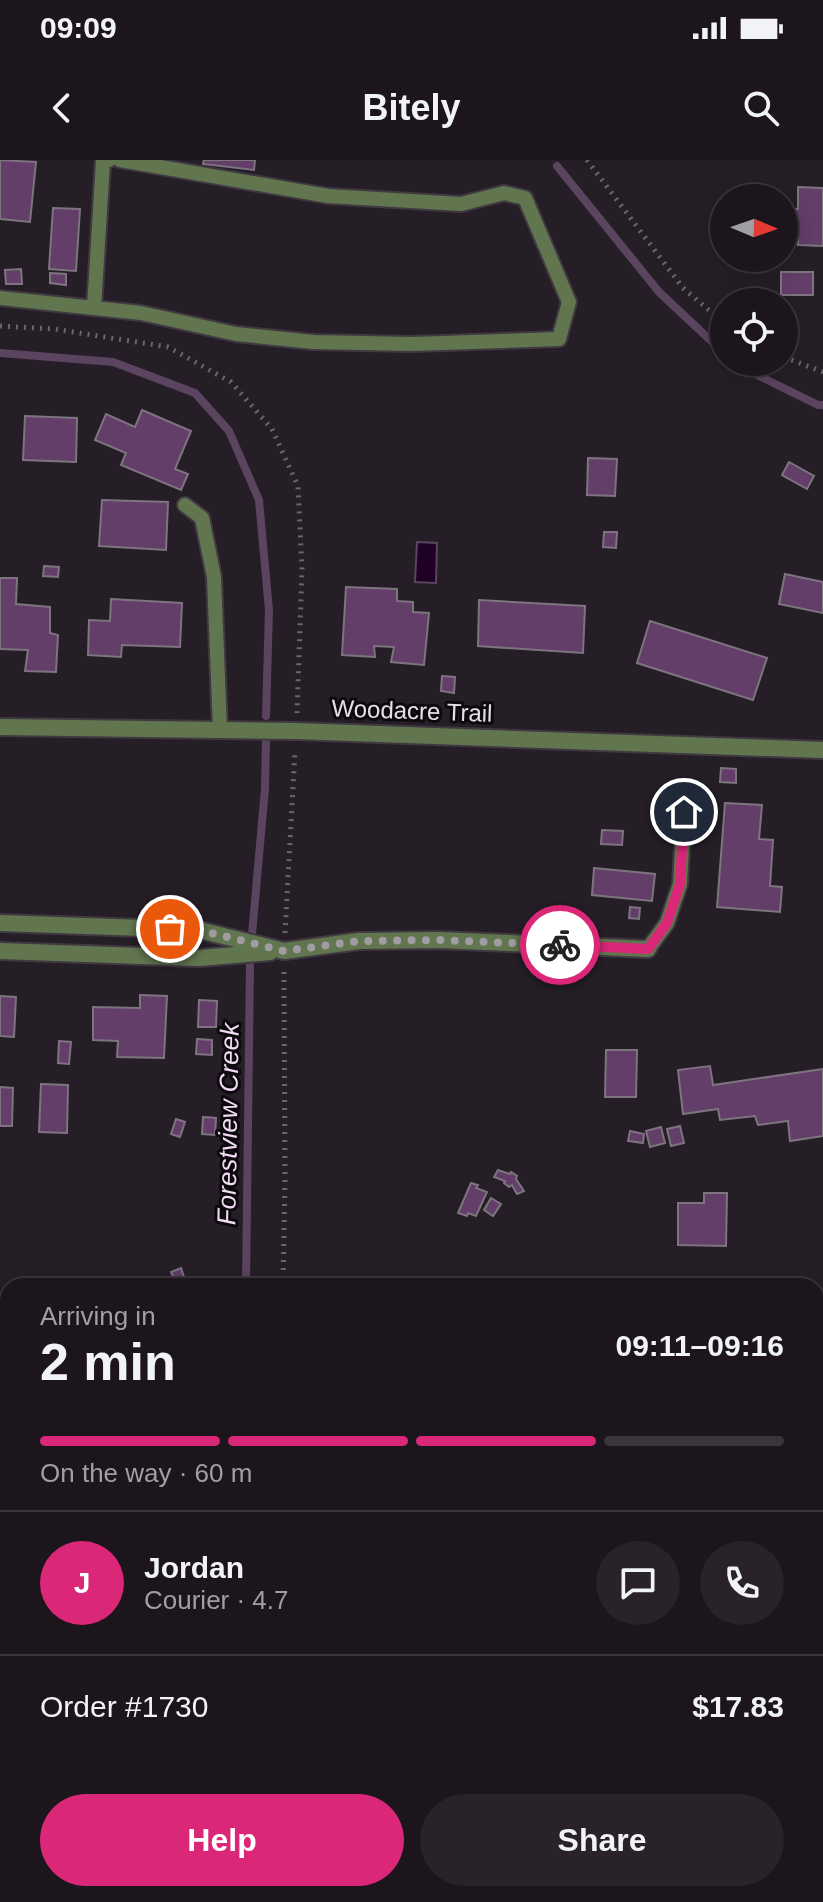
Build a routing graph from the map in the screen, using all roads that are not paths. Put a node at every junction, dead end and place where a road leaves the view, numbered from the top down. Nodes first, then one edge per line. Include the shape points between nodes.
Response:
1 (109, 160) edge
2 (120, 160) edge
3 (0, 298) edge
4 (94, 308) junction
5 (185, 505) dead end
6 (0, 727) edge
7 (220, 730) junction
8 (823, 750) edge
9 (684, 812) dead end
10 (0, 923) edge
11 (648, 949) joint
12 (0, 951) edge
13 (284, 951) junction

1 - 4 lane via 103,161
2 - 4 lane via 328,196 461,204 504,193 525,198 569,302 559,339 412,344 251,335
3 - 4 lane
5 - 7 lane via 202,518 214,577
6 - 7 street, Woodacre Trail
7 - 8 street, Woodacre Trail
9 - 11 lane via 680,884 667,923
10 - 13 street via 199,930
11 - 13 street via 439,940 359,941
12 - 13 street via 199,958

